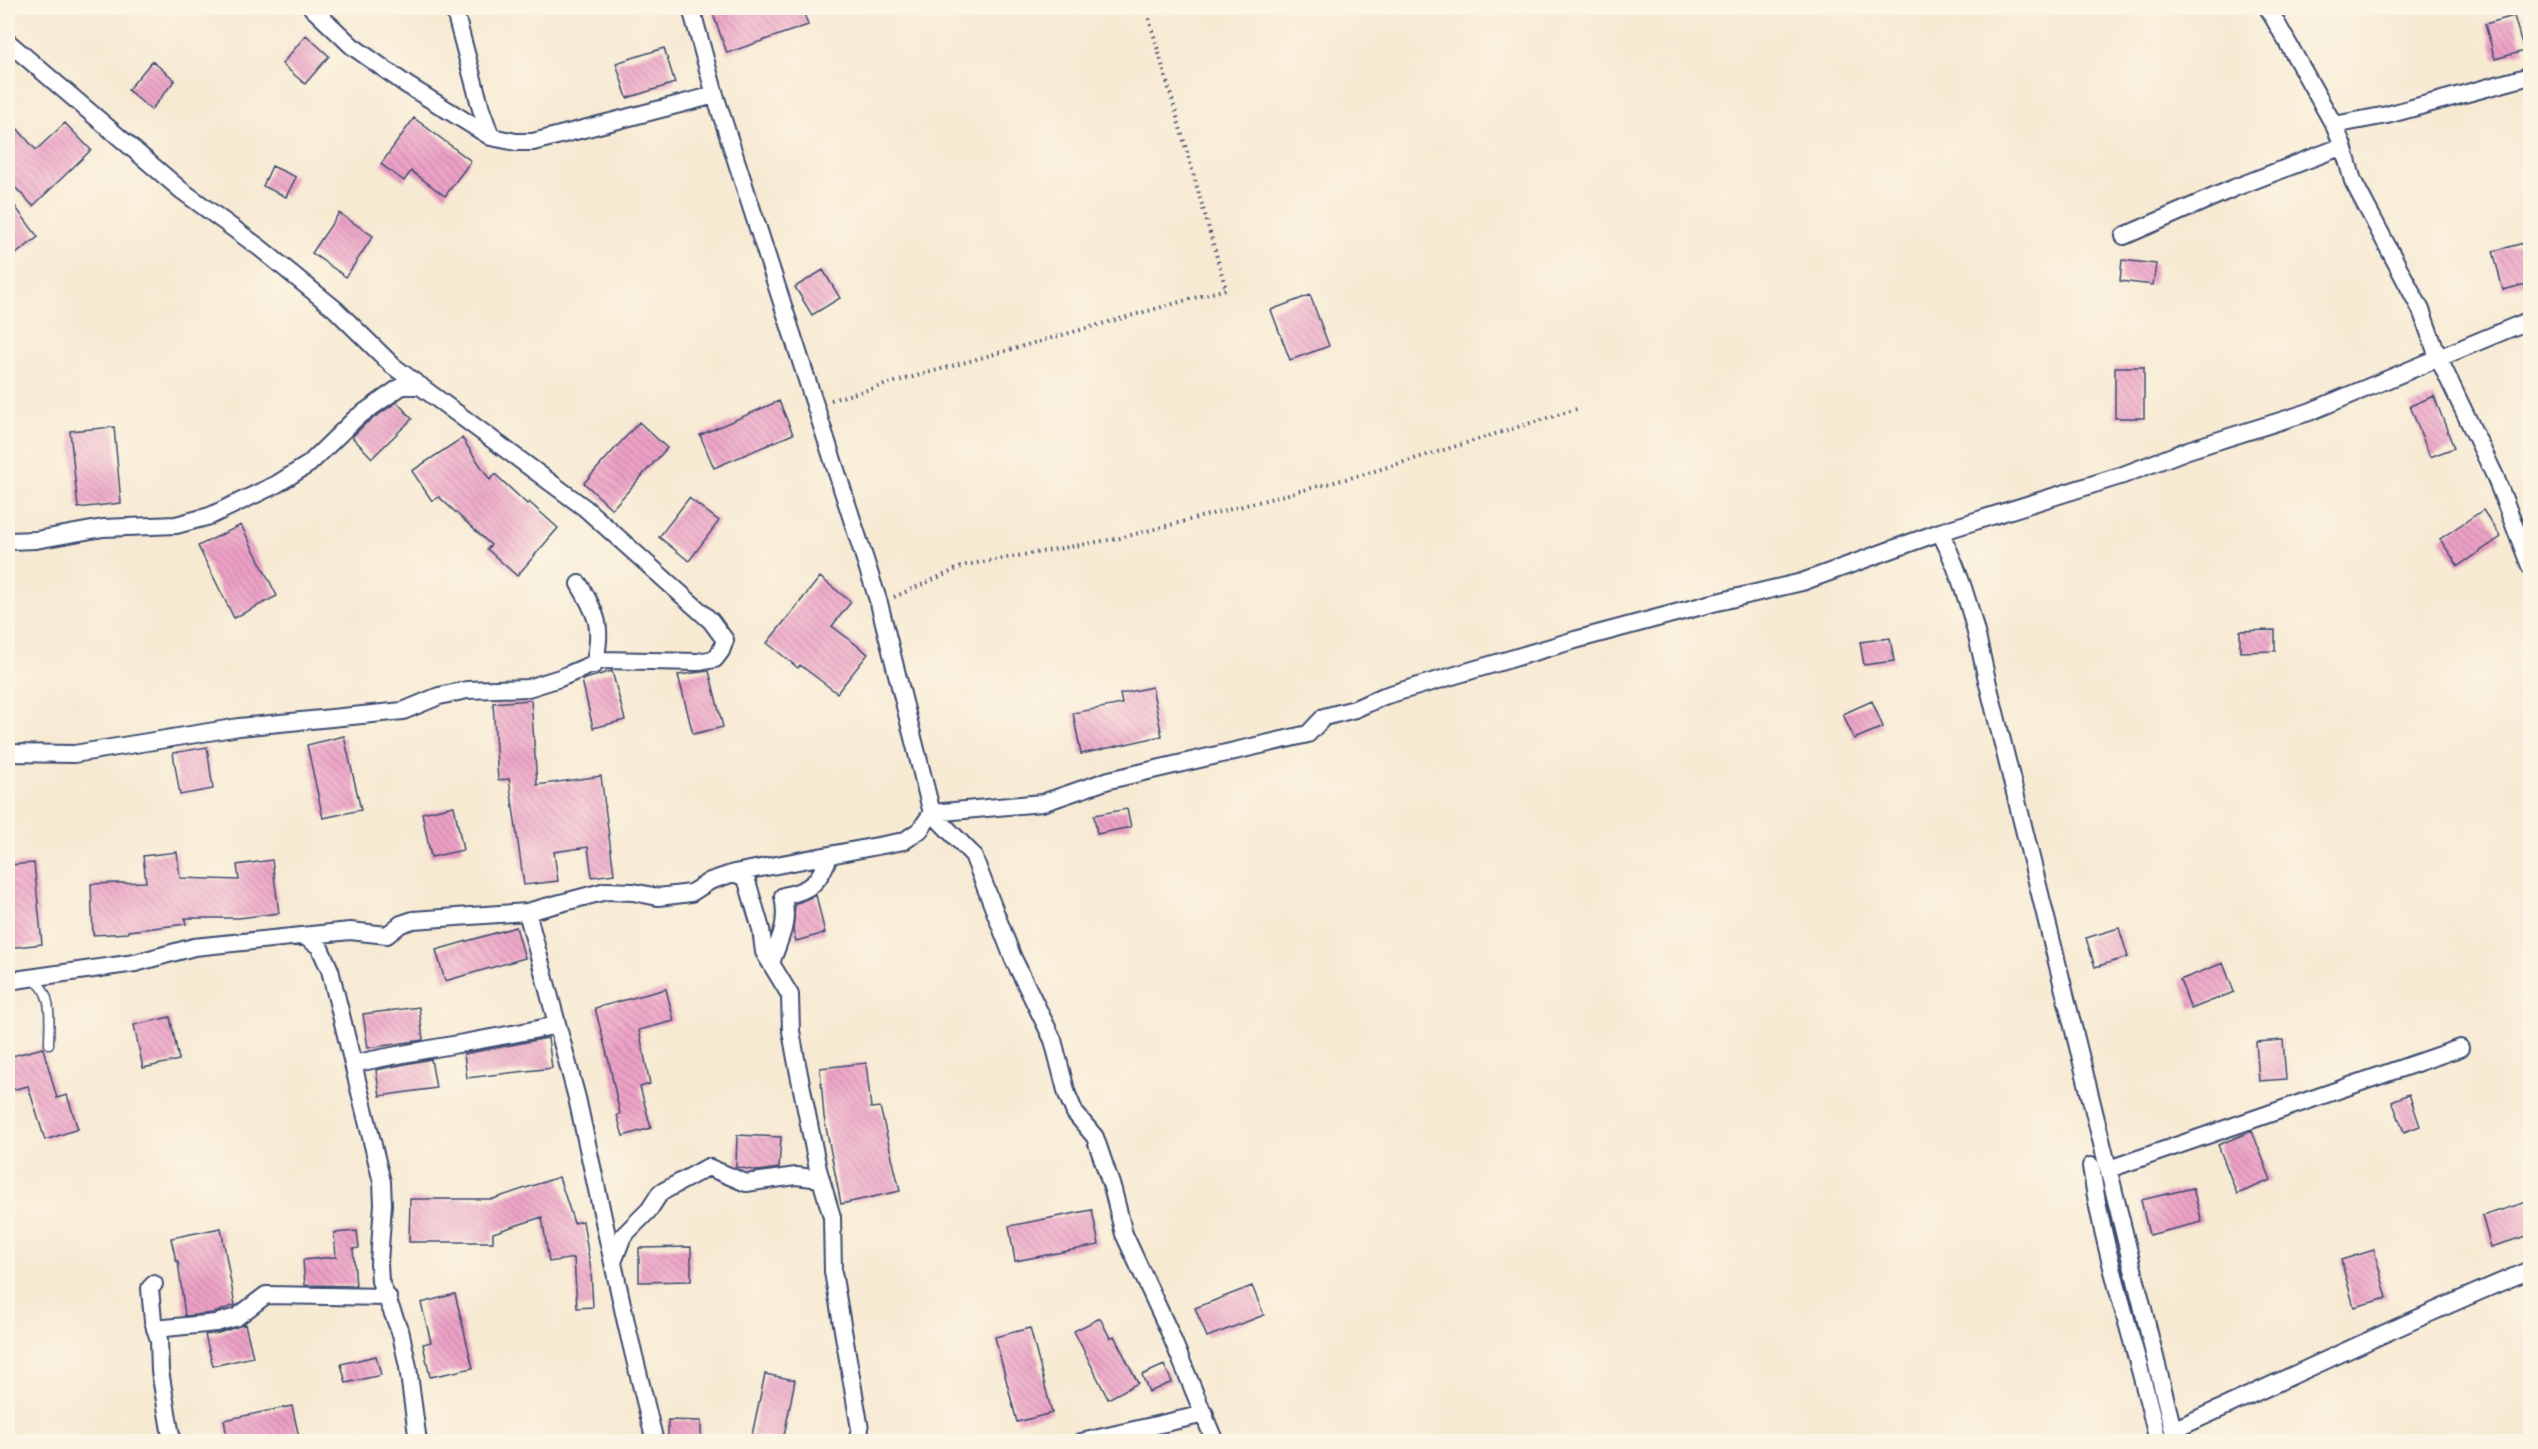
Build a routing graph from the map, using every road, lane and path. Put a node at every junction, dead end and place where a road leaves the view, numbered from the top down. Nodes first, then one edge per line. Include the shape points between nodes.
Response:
1 (312, 8) edge
2 (454, 8) edge
3 (691, 8) edge
4 (1146, 8) edge
5 (2268, 8) edge
6 (8, 42) edge
7 (2530, 76) edge
8 (715, 95) junction
9 (2334, 125) junction
10 (491, 137) junction
11 (2343, 146) junction
12 (2124, 236) dead end
13 (2530, 320) edge
14 (2438, 357) junction
15 (421, 386) junction
16 (816, 404) junction
17 (1580, 408) dead end
18 (1940, 532) junction
19 (8, 541) edge
20 (2529, 556) edge
21 (579, 584) dead end
22 (879, 603) junction
23 (594, 665) junction
24 (8, 753) edge
25 (932, 813) junction
26 (830, 855) junction
27 (734, 873) junction
28 (527, 912) junction
29 (304, 936) junction
30 (771, 963) junction
31 (30, 978) junction
32 (8, 981) edge
33 (557, 1025) junction
34 (49, 1044) dead end
35 (2460, 1048) dead end
36 (353, 1064) junction
37 (2091, 1166) dead end
38 (2109, 1169) junction
39 (821, 1179) junction
40 (613, 1262) junction
41 (2530, 1270) edge
42 (154, 1284) dead end
43 (388, 1297) junction
44 (155, 1329) junction
45 (1205, 1414) junction
46 (2175, 1436) edge
47 (172, 1442) edge
48 (418, 1442) edge
49 (655, 1442) edge
50 (857, 1442) edge
51 (1081, 1442) edge
52 (1215, 1442) edge
53 (2158, 1442) edge

1 - 10 street via 352,46
2 - 10 street
3 - 8 street
4 - 16 path via 1226,289
5 - 9 street
6 - 15 street via 181,190 335,309 393,366
7 - 9 street via 2387,116
8 - 10 street via 533,142
8 - 16 street
9 - 11 street
11 - 12 street
11 - 14 street via 2353,181 2421,310
13 - 14 street
14 - 18 street via 2308,412 2188,450 2123,476
14 - 20 street
15 - 19 street via 402,386 356,418 309,464 210,516 176,525 103,528
15 - 23 street via 585,508 711,621 725,640 715,659 602,660
16 - 22 street
17 - 22 path via 1365,474 1120,538 966,565
18 - 25 street via 1802,582 1586,637 1384,696 1324,717 1308,734 1109,780 1042,802
18 - 38 street via 1973,615
21 - 23 street via 600,627
22 - 25 street
23 - 24 street via 528,688 467,690 439,696 403,711 239,727 74,754
25 - 26 street via 920,830 904,841
25 - 45 street via 973,855 1013,958 1053,1041 1075,1113 1095,1137 1124,1234
26 - 27 street
26 - 30 street via 816,882 803,892 783,896 786,921
27 - 28 street via 691,893 658,897 606,891
27 - 30 street via 746,878 764,952
28 - 29 street via 413,920 387,935 350,931
28 - 33 street
29 - 31 street via 194,947 135,963
29 - 36 street via 319,946 330,970
30 - 39 street via 790,995 791,1031
31 - 32 street
31 - 34 lane via 42,985 48,998
33 - 36 street
33 - 40 street
35 - 38 street
36 - 43 street via 382,1182 379,1263 380,1281
37 - 53 street via 2096,1204
38 - 46 street
39 - 40 street via 796,1176 746,1183 708,1167 660,1193 623,1236
39 - 50 street via 832,1217 833,1272 860,1429
40 - 49 street
41 - 46 street via 2434,1309
42 - 44 street via 150,1288
43 - 44 street via 267,1295 237,1317
43 - 48 street via 408,1367
44 - 47 street
45 - 51 street
45 - 52 street

